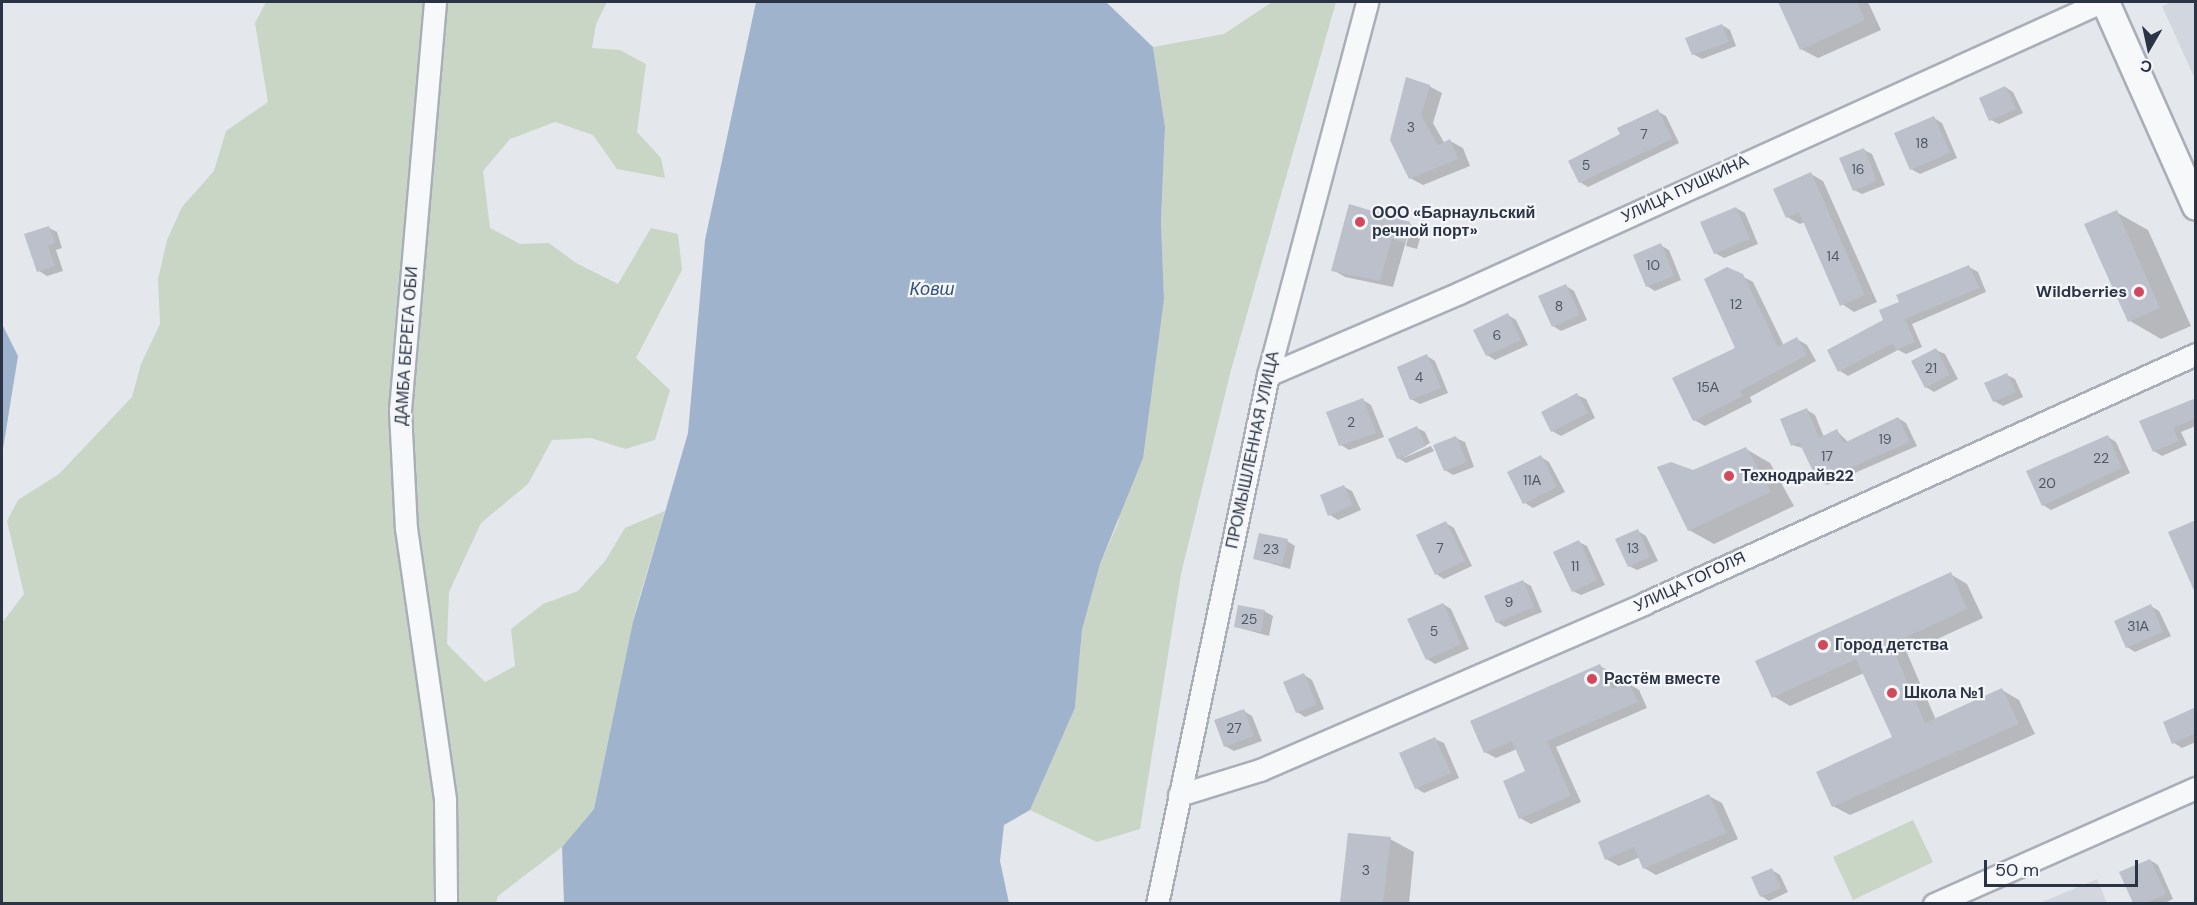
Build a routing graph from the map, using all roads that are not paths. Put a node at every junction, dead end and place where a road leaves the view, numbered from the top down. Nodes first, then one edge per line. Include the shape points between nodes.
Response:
1 (435, 2) edge
2 (1367, 2) edge
3 (2103, 2) edge
4 (2196, 206) edge
5 (2196, 354) edge
6 (1268, 375) junction
7 (2196, 788) edge
8 (1179, 795) junction
9 (446, 903) edge
10 (1157, 903) edge
11 (1934, 903) edge

1 - 9 street, ДАМБА БЕРЕГА ОБИ via 400,411 406,528 445,800 449,847
2 - 6 street, ПРОМЫШЛЕННАЯ УЛИЦА
3 - 4 street
3 - 6 street, УЛИЦА ПУШКИНА via 1459,293
5 - 8 street, УЛИЦА ГОГОЛЯ via 1260,770
6 - 8 street, ПРОМЫШЛЕННАЯ УЛИЦА
7 - 11 street
8 - 10 street, ПРОМЫШЛЕННАЯ УЛИЦА

